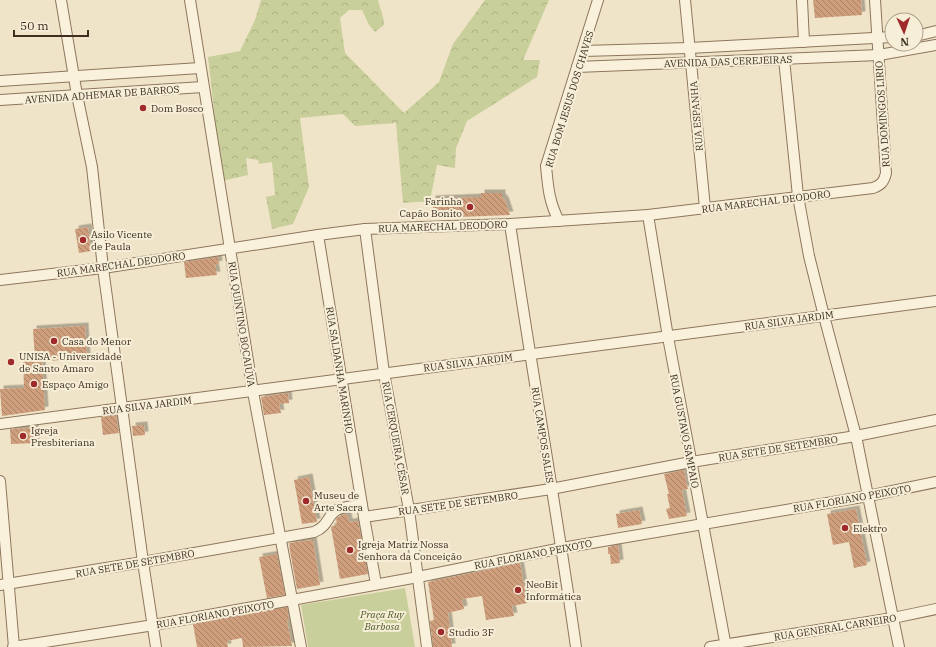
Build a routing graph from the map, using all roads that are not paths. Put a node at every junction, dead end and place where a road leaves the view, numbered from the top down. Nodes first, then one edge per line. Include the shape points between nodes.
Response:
1 (61, 0) edge
2 (190, 0) edge
3 (598, 0) edge
4 (685, 0) edge
5 (802, 0) edge
6 (875, 0) edge
7 (936, 30) edge
8 (924, 34) edge
9 (878, 38) junction
10 (884, 38) edge
11 (804, 42) junction
12 (936, 45) edge
13 (689, 48) junction
14 (583, 51) junction
15 (879, 55) junction
16 (784, 59) junction
17 (691, 62) junction
18 (577, 67) junction
19 (200, 68) junction
20 (74, 77) junction
21 (0, 81) edge
22 (203, 87) junction
23 (77, 95) junction
24 (0, 100) edge
25 (884, 180) joint
26 (798, 196) junction
27 (705, 208) junction
28 (648, 215) junction
29 (559, 221) junction
30 (510, 224) junction
31 (365, 229) junction
32 (318, 235) junction
33 (229, 248) junction
34 (103, 268) junction
35 (0, 280) edge
36 (936, 301) edge
37 (824, 316) junction
38 (668, 337) junction
39 (529, 354) junction
40 (384, 373) junction
41 (341, 379) junction
42 (253, 392) junction
43 (123, 408) junction
44 (936, 420) edge
45 (0, 424) edge
46 (856, 436) junction
47 (691, 462) junction
48 (0, 481) edge
49 (936, 482) edge
50 (551, 489) junction
51 (868, 496) junction
52 (362, 505) junction
53 (409, 510) junction
54 (364, 517) junction
55 (703, 524) junction
56 (281, 537) junction
57 (562, 548) junction
58 (143, 562) junction
59 (418, 576) junction
60 (376, 584) junction
61 (4, 585) edge
62 (292, 600) junction
63 (936, 609) edge
64 (893, 618) junction
65 (154, 625) junction
66 (726, 646) edge
67 (14, 647) edge
68 (156, 647) edge
69 (301, 647) edge
70 (427, 647) edge
71 (576, 647) edge
72 (710, 647) edge
73 (899, 647) edge

1 - 20 street
2 - 19 street, RUA QUINTINO BOCAIÚVA
3 - 14 street, RUA BOM JESUS DOS CHAVES
4 - 13 street, RUA ESPANHA
5 - 11 street
6 - 9 street, RUA DOMINGOS LIRIO
7 - 8 street
9 - 10 street, AVENIDA DAS CEREJEIRAS
9 - 11 street, AVENIDA DAS CEREJEIRAS
9 - 15 street, RUA DOMINGOS LIRIO
11 - 13 street, AVENIDA DAS CEREJEIRAS
12 - 15 street, AVENIDA DAS CEREJEIRAS
13 - 14 street, AVENIDA DAS CEREJEIRAS
13 - 17 street, RUA ESPANHA
14 - 18 street, RUA BOM JESUS DOS CHAVES
15 - 16 street, AVENIDA DAS CEREJEIRAS
15 - 25 street, RUA DOMINGOS LIRIO via 886,166
16 - 17 street, AVENIDA DAS CEREJEIRAS
16 - 26 street
17 - 18 street, AVENIDA DAS CEREJEIRAS
17 - 27 street, RUA ESPANHA
18 - 29 street, RUA BOM JESUS DOS CHAVES via 546,166 552,208
19 - 20 street, AVENIDA ADHEMAR DE BARROS
19 - 22 street, RUA QUINTINO BOCAIÚVA
20 - 21 street, AVENIDA ADHEMAR DE BARROS
20 - 23 street
22 - 23 street, AVENIDA ADHEMAR DE BARROS
22 - 33 street, RUA QUINTINO BOCAIÚVA
23 - 24 street, AVENIDA ADHEMAR DE BARROS
23 - 34 street via 92,167
25 - 26 street, RUA MARECHAL DEODORO via 880,186 873,188
26 - 27 street, RUA MARECHAL DEODORO
26 - 37 street
27 - 28 street, RUA MARECHAL DEODORO
28 - 29 street, RUA MARECHAL DEODORO
28 - 38 street, RUA GUSTAVO SAMPAIO
29 - 30 street, RUA MARECHAL DEODORO
30 - 31 street, RUA MARECHAL DEODORO
30 - 39 street, RUA CAMPOS SALES
31 - 32 street, RUA MARECHAL DEODORO
31 - 40 street, RUA CERQUEIRA CÉSAR
32 - 33 street, RUA MARECHAL DEODORO
32 - 41 street, RUA SALDANHA MARINHO
33 - 34 street, RUA MARECHAL DEODORO
33 - 42 street, RUA QUINTINO BOCAIÚVA
34 - 35 street, RUA MARECHAL DEODORO
34 - 43 street
36 - 37 street, RUA SILVA JARDIM
37 - 38 street, RUA SILVA JARDIM
37 - 46 street
38 - 39 street, RUA SILVA JARDIM
38 - 47 street, RUA GUSTAVO SAMPAIO
39 - 40 street, RUA SILVA JARDIM
39 - 50 street, RUA CAMPOS SALES
40 - 41 street, RUA SILVA JARDIM
40 - 53 street, RUA CERQUEIRA CÉSAR
41 - 42 street, RUA SILVA JARDIM
41 - 52 street, RUA SALDANHA MARINHO
42 - 43 street, RUA SILVA JARDIM
42 - 56 street, RUA QUINTINO BOCAIÚVA
43 - 45 street, RUA SILVA JARDIM
43 - 58 street
44 - 46 street, RUA SETE DE SETEMBRO
46 - 47 street, RUA SETE DE SETEMBRO
46 - 51 street
47 - 50 street, RUA SETE DE SETEMBRO
47 - 55 street, RUA GUSTAVO SAMPAIO
48 - 61 street
49 - 51 street, RUA FLORIANO PEIXOTO
50 - 53 street, RUA SETE DE SETEMBRO
50 - 57 street, RUA CAMPOS SALES
51 - 55 street, RUA FLORIANO PEIXOTO
51 - 64 street
52 - 54 street
52 - 56 street, RUA SETE DE SETEMBRO via 337,510 326,524 314,532
53 - 54 street, RUA SETE DE SETEMBRO
53 - 59 street, RUA CERQUEIRA CÉSAR
54 - 60 street
55 - 57 street, RUA FLORIANO PEIXOTO
55 - 66 street, RUA GUSTAVO SAMPAIO
56 - 58 street, RUA SETE DE SETEMBRO
56 - 62 street, RUA QUINTINO BOCAIÚVA
57 - 59 street, RUA FLORIANO PEIXOTO
57 - 71 street, RUA CAMPOS SALES
58 - 61 street, RUA SETE DE SETEMBRO
58 - 65 street
59 - 60 street, RUA FLORIANO PEIXOTO
59 - 70 street, RUA CERQUEIRA CÉSAR
60 - 62 street, RUA FLORIANO PEIXOTO
61 - 67 street
62 - 65 street, RUA FLORIANO PEIXOTO
62 - 69 street, RUA QUINTINO BOCAIÚVA
63 - 64 street, RUA GENERAL CARNEIRO
64 - 66 street, RUA GENERAL CARNEIRO
64 - 73 street
65 - 67 street, RUA FLORIANO PEIXOTO
65 - 68 street
66 - 72 street, RUA GENERAL CARNEIRO

